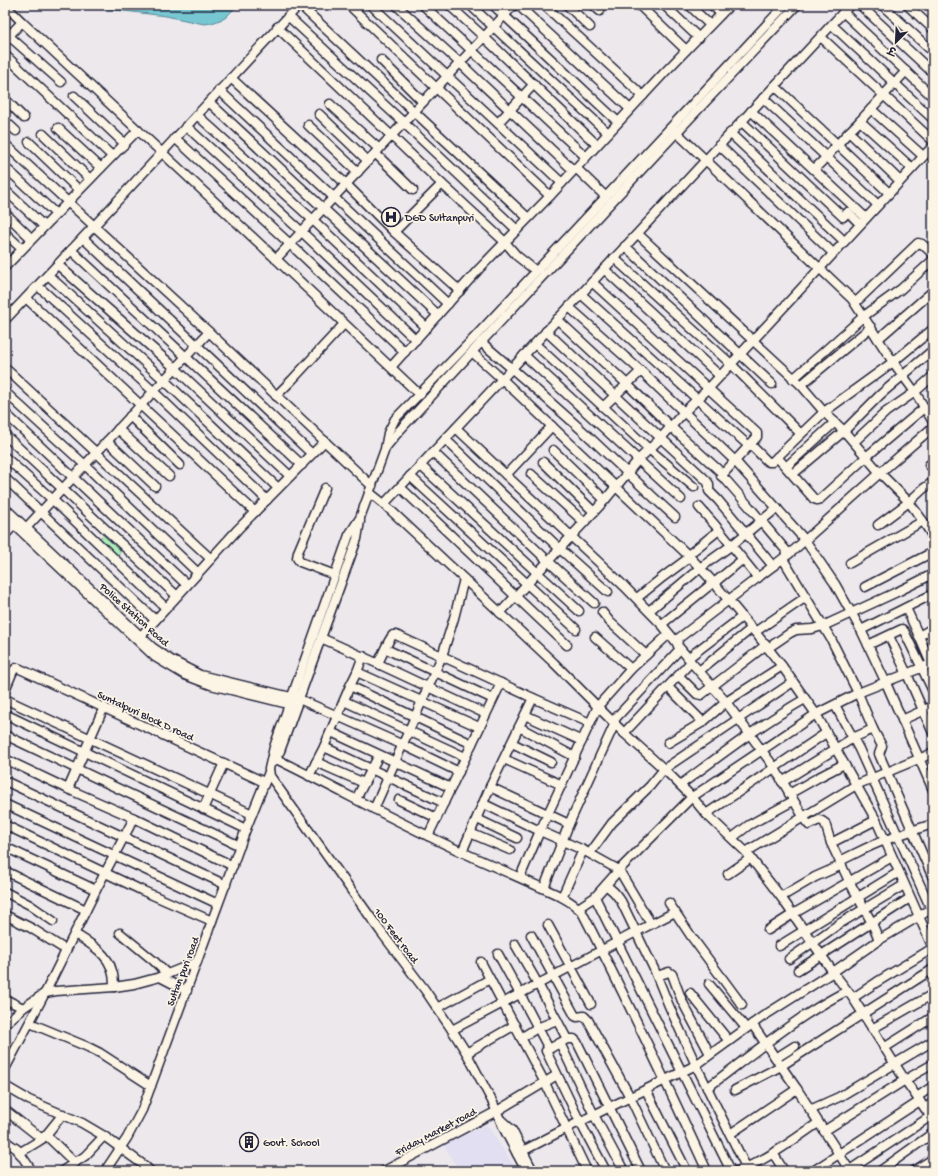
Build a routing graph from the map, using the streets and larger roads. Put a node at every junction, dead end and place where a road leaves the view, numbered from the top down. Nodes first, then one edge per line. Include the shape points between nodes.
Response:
1 (5, 5) edge
2 (300, 5) edge
3 (349, 5) edge
4 (371, 5) edge
5 (396, 5) edge
6 (423, 5) edge
7 (449, 5) edge
8 (470, 5) edge
9 (493, 5) edge
10 (514, 5) edge
11 (518, 5) edge
12 (544, 5) edge
13 (567, 5) edge
14 (593, 5) edge
15 (639, 5) edge
16 (664, 5) edge
17 (689, 5) edge
18 (712, 5) edge
19 (730, 5) edge
20 (785, 5) edge
21 (850, 5) edge
22 (860, 5) edge
23 (882, 5) edge
24 (907, 5) edge
25 (794, 6) edge
26 (600, 11) dead end
27 (843, 12) junction
28 (721, 14) junction
29 (288, 16) junction
30 (504, 16) junction
31 (22, 22) junction
32 (710, 25) junction
33 (832, 25) junction
34 (278, 27) junction
35 (494, 27) junction
36 (590, 27) dead end
37 (933, 29) edge
38 (821, 36) junction
39 (484, 37) junction
40 (7, 38) edge
41 (699, 38) junction
42 (472, 50) junction
43 (686, 50) junction
44 (933, 52) edge
45 (5, 55) edge
46 (381, 60) dead end
47 (460, 63) junction
48 (906, 71) junction
49 (933, 74) edge
50 (448, 76) junction
51 (231, 78) junction
52 (60, 82) dead end
53 (895, 83) junction
54 (534, 84) junction
55 (774, 86) junction
56 (437, 88) junction
57 (219, 90) junction
58 (883, 95) junction
59 (74, 96) dead end
60 (643, 96) junction
61 (933, 96) edge
62 (522, 97) junction
63 (763, 98) junction
64 (5, 99) edge
65 (209, 102) junction
66 (423, 102) junction
67 (330, 104) dead end
68 (630, 109) junction
69 (871, 109) junction
70 (510, 110) junction
71 (415, 111) junction
72 (751, 111) junction
73 (197, 114) junction
74 (319, 114) dead end
75 (24, 118) dead end
76 (933, 119) edge
77 (5, 121) edge
78 (741, 121) junction
79 (860, 121) junction
80 (618, 122) junction
81 (404, 123) junction
82 (498, 123) junction
83 (308, 125) dead end
84 (186, 126) junction
85 (58, 128) dead end
86 (138, 130) junction
87 (674, 130) junction
88 (16, 131) dead end
89 (849, 132) junction
90 (608, 133) junction
91 (730, 133) junction
92 (43, 134) dead end
93 (392, 136) junction
94 (175, 138) junction
95 (933, 141) edge
96 (29, 142) dead end
97 (5, 144) edge
98 (125, 144) junction
99 (837, 144) junction
100 (597, 145) junction
101 (719, 145) junction
102 (933, 146) edge
103 (377, 151) junction
104 (162, 153) junction
105 (112, 156) junction
106 (923, 156) junction
107 (586, 157) junction
108 (826, 158) junction
109 (705, 160) junction
110 (368, 161) junction
111 (101, 168) junction
112 (912, 168) junction
113 (574, 169) junction
114 (814, 169) junction
115 (8, 170) dead end
116 (358, 172) junction
117 (90, 179) junction
118 (900, 182) junction
119 (562, 183) junction
120 (346, 184) junction
121 (442, 184) junction
122 (5, 190) edge
123 (79, 190) junction
124 (413, 190) dead end
125 (889, 193) junction
126 (550, 196) junction
127 (334, 197) junction
128 (606, 197) junction
129 (68, 202) junction
130 (878, 205) junction
131 (324, 208) junction
132 (5, 213) edge
133 (56, 214) junction
134 (528, 218) junction
135 (313, 220) junction
136 (863, 221) junction
137 (44, 226) junction
138 (94, 226) junction
139 (517, 230) junction
140 (302, 232) junction
141 (394, 232) junction
142 (5, 233) edge
143 (638, 234) junction
144 (83, 238) junction
145 (32, 239) junction
146 (844, 241) junction
147 (505, 242) junction
148 (290, 244) junction
149 (625, 246) junction
150 (22, 249) junction
151 (71, 250) junction
152 (833, 253) junction
153 (933, 254) edge
154 (8, 258) edge
155 (614, 258) junction
156 (276, 259) junction
157 (933, 260) edge
158 (58, 265) junction
159 (5, 268) edge
160 (819, 268) junction
161 (604, 269) junction
162 (536, 271) junction
163 (48, 275) junction
164 (592, 282) junction
165 (38, 286) junction
166 (460, 291) junction
167 (933, 291) edge
168 (581, 294) junction
169 (26, 298) junction
170 (855, 303) junction
171 (448, 304) junction
172 (569, 307) junction
173 (438, 315) junction
174 (864, 316) junction
175 (557, 319) junction
176 (5, 320) edge
177 (344, 324) junction
178 (871, 327) junction
179 (427, 328) junction
180 (933, 329) edge
181 (546, 331) junction
182 (209, 332) junction
183 (878, 339) junction
184 (416, 340) junction
185 (753, 340) junction
186 (481, 342) junction
187 (534, 344) junction
188 (197, 345) junction
189 (933, 350) edge
190 (405, 352) junction
191 (472, 352) junction
192 (741, 354) junction
193 (524, 355) junction
194 (185, 357) junction
195 (893, 362) junction
196 (731, 364) junction
197 (391, 367) junction
198 (5, 368) edge
199 (175, 368) junction
200 (512, 368) junction
201 (641, 371) junction
202 (720, 376) junction
203 (903, 376) junction
204 (933, 376) edge
205 (502, 379) junction
206 (793, 379) junction
207 (164, 380) junction
208 (772, 384) dead end
209 (628, 385) junction
210 (801, 385) junction
211 (709, 388) junction
212 (5, 392) edge
213 (153, 392) junction
214 (915, 392) junction
215 (420, 395) junction
216 (276, 396) junction
217 (616, 396) junction
218 (698, 399) junction
219 (141, 405) junction
220 (603, 407) junction
221 (924, 408) junction
222 (824, 412) junction
223 (5, 413) edge
224 (683, 413) junction
225 (130, 416) junction
226 (835, 422) junction
227 (933, 422) edge
228 (552, 426) junction
229 (671, 427) junction
230 (933, 427) edge
231 (456, 428) junction
232 (118, 429) junction
233 (844, 431) junction
234 (801, 434) junction
235 (5, 435) edge
236 (661, 438) junction
237 (445, 439) junction
238 (107, 441) junction
239 (325, 441) junction
240 (854, 442) junction
241 (750, 445) junction
242 (385, 449) junction
243 (553, 450) dead end
244 (649, 450) junction
245 (433, 452) junction
246 (96, 453) junction
247 (312, 454) junction
248 (5, 457) edge
249 (777, 457) junction
250 (866, 457) junction
251 (638, 460) junction
252 (735, 461) junction
253 (543, 462) dead end
254 (85, 465) junction
255 (180, 465) dead end
256 (302, 465) junction
257 (420, 465) junction
258 (786, 467) junction
259 (880, 473) junction
260 (531, 474) dead end
261 (627, 474) junction
262 (793, 474) junction
263 (506, 475) junction
264 (169, 476) dead end
265 (290, 476) junction
266 (410, 476) junction
267 (722, 476) junction
268 (74, 477) junction
269 (5, 478) edge
270 (933, 482) edge
271 (708, 484) junction
272 (155, 486) dead end
273 (616, 486) junction
274 (400, 487) junction
275 (694, 487) dead end
276 (63, 488) junction
277 (278, 488) junction
278 (325, 488) dead end
279 (370, 489) junction
280 (680, 499) dead end
281 (52, 500) junction
282 (267, 500) junction
283 (605, 500) junction
284 (909, 502) junction
285 (384, 504) junction
286 (699, 507) dead end
287 (5, 508) edge
288 (778, 508) junction
289 (41, 512) junction
290 (254, 512) junction
291 (594, 512) junction
292 (5, 516) edge
293 (675, 517) dead end
294 (360, 518) junction
295 (923, 520) junction
296 (762, 521) junction
297 (584, 522) junction
298 (14, 525) junction
299 (878, 525) dead end
300 (26, 528) junction
301 (719, 530) junction
302 (746, 533) junction
303 (5, 535) edge
304 (571, 536) junction
305 (933, 537) edge
306 (805, 540) junction
307 (732, 545) junction
308 (560, 549) junction
309 (933, 552) edge
310 (789, 554) junction
311 (689, 556) junction
312 (211, 559) junction
313 (782, 559) junction
314 (743, 560) junction
315 (548, 561) junction
316 (850, 563) dead end
317 (774, 566) junction
318 (700, 568) junction
319 (198, 573) junction
320 (537, 573) junction
321 (933, 574) edge
322 (335, 575) junction
323 (758, 578) junction
324 (464, 579) junction
325 (714, 583) junction
326 (527, 584) junction
327 (187, 585) junction
328 (865, 587) dead end
329 (608, 592) dead end
330 (933, 594) edge
331 (177, 596) junction
332 (515, 597) junction
333 (806, 597) junction
334 (637, 598) junction
335 (729, 601) junction
336 (594, 603) dead end
337 (166, 608) junction
338 (906, 608) junction
339 (579, 611) dead end
340 (649, 611) junction
341 (602, 612) dead end
342 (851, 612) junction
343 (500, 613) junction
344 (742, 616) junction
345 (155, 620) junction
346 (662, 624) junction
347 (823, 626) junction
348 (933, 628) edge
349 (576, 629) dead end
350 (753, 630) junction
351 (861, 630) junction
352 (669, 634) junction
353 (140, 636) junction
354 (889, 636) junction
355 (919, 636) junction
356 (595, 637) dead end
357 (321, 638) junction
358 (567, 645) dead end
359 (868, 645) junction
360 (678, 646) junction
361 (767, 647) junction
362 (386, 649) junction
363 (646, 655) junction
364 (363, 656) junction
365 (442, 656) junction
366 (690, 660) junction
367 (378, 663) junction
368 (932, 663) edge
369 (782, 666) junction
370 (922, 668) junction
371 (631, 669) junction
372 (699, 671) junction
373 (357, 672) junction
374 (435, 672) junction
375 (907, 674) junction
376 (679, 676) junction
377 (7, 679) edge
378 (793, 682) junction
379 (501, 683) junction
380 (886, 683) junction
381 (350, 686) junction
382 (712, 686) junction
383 (668, 687) junction
384 (428, 688) junction
385 (5, 690) edge
386 (933, 691) edge
387 (858, 693) junction
388 (533, 698) junction
389 (5, 699) edge
390 (493, 699) junction
391 (805, 699) junction
392 (344, 701) junction
393 (422, 701) junction
394 (294, 702) junction
395 (726, 702) junction
396 (835, 705) junction
397 (598, 706) junction
398 (933, 706) edge
399 (104, 707) junction
400 (923, 710) junction
401 (5, 714) edge
402 (486, 714) junction
403 (816, 714) junction
404 (525, 715) junction
405 (338, 716) junction
406 (416, 716) junction
407 (738, 720) junction
408 (902, 720) junction
409 (614, 722) junction
410 (703, 722) junction
411 (590, 723) junction
412 (519, 727) junction
413 (479, 728) junction
414 (873, 729) junction
415 (331, 732) junction
416 (409, 732) junction
417 (624, 732) junction
418 (826, 733) junction
419 (933, 733) edge
420 (749, 734) junction
421 (5, 735) edge
422 (91, 738) junction
423 (853, 738) junction
424 (582, 741) junction
425 (512, 742) junction
426 (668, 743) dead end
427 (472, 744) junction
428 (403, 745) junction
429 (324, 746) junction
430 (835, 749) junction
431 (761, 750) junction
432 (85, 752) junction
433 (933, 753) edge
434 (379, 755) junction
435 (465, 757) junction
436 (575, 757) junction
437 (273, 758) junction
438 (5, 759) edge
439 (504, 759) junction
440 (919, 759) junction
441 (316, 762) junction
442 (395, 762) junction
443 (551, 762) dead end
444 (224, 763) junction
445 (844, 764) junction
446 (774, 767) junction
447 (77, 769) junction
448 (372, 769) junction
449 (664, 769) junction
450 (269, 771) junction
451 (458, 772) junction
452 (887, 772) junction
453 (309, 776) junction
454 (389, 777) junction
455 (872, 778) junction
456 (5, 781) edge
457 (264, 782) junction
458 (782, 782) junction
459 (364, 783) junction
460 (562, 785) junction
461 (680, 785) junction
462 (856, 785) junction
463 (451, 788) junction
464 (490, 788) junction
465 (68, 789) junction
466 (933, 790) edge
467 (210, 794) junction
468 (692, 797) junction
469 (791, 797) junction
470 (356, 799) junction
471 (399, 800) dead end
472 (444, 803) junction
473 (5, 804) edge
474 (484, 804) junction
475 (203, 809) junction
476 (374, 809) junction
477 (252, 814) junction
478 (548, 814) junction
479 (706, 814) junction
480 (803, 816) junction
481 (134, 818) junction
482 (437, 818) junction
483 (477, 819) junction
484 (876, 820) junction
485 (569, 824) junction
486 (933, 824) edge
487 (5, 825) edge
488 (246, 829) junction
489 (912, 830) junction
490 (540, 831) junction
491 (470, 833) junction
492 (428, 836) junction
493 (898, 836) junction
494 (124, 837) junction
495 (517, 838) dead end
496 (732, 838) junction
497 (885, 840) junction
498 (563, 841) junction
499 (831, 844) junction
500 (240, 846) junction
501 (5, 847) edge
502 (510, 850) dead end
503 (462, 852) junction
504 (586, 852) junction
505 (114, 855) junction
506 (748, 855) junction
507 (892, 857) junction
508 (841, 863) junction
509 (233, 866) junction
510 (619, 870) junction
511 (5, 871) edge
512 (106, 872) junction
513 (899, 872) junction
514 (728, 874) dead end
515 (520, 877) junction
516 (933, 878) edge
517 (849, 881) junction
518 (226, 885) junction
519 (606, 885) junction
520 (904, 885) junction
521 (544, 888) junction
522 (96, 890) junction
523 (5, 892) edge
524 (562, 897) junction
525 (596, 897) junction
526 (782, 897) junction
527 (858, 898) junction
528 (910, 898) junction
529 (669, 903) dead end
530 (218, 904) junction
531 (578, 908) junction
532 (932, 908) edge
533 (864, 909) junction
534 (86, 910) junction
535 (675, 912) junction
536 (792, 914) junction
537 (5, 915) edge
538 (918, 916) junction
539 (53, 921) dead end
540 (212, 921) junction
541 (872, 923) junction
542 (651, 924) junction
543 (548, 925) dead end
544 (768, 930) dead end
545 (804, 930) junction
546 (636, 932) junction
547 (120, 933) dead end
548 (75, 934) junction
549 (531, 935) dead end
550 (879, 940) junction
551 (618, 942) junction
552 (813, 942) junction
553 (514, 944) dead end
554 (779, 946) dead end
555 (933, 948) edge
556 (66, 950) junction
557 (602, 950) junction
558 (498, 954) dead end
559 (821, 955) junction
560 (789, 959) dead end
561 (197, 962) junction
562 (481, 962) dead end
563 (571, 966) junction
564 (933, 969) edge
565 (798, 970) dead end
566 (833, 972) junction
567 (163, 976) junction
568 (553, 976) junction
569 (657, 976) junction
570 (490, 979) junction
571 (538, 984) junction
572 (709, 984) dead end
573 (114, 987) junction
574 (187, 990) junction
575 (847, 991) junction
576 (45, 993) junction
577 (690, 993) dead end
578 (520, 994) junction
579 (933, 994) edge
580 (853, 998) junction
581 (5, 999) edge
582 (682, 1001) junction
583 (503, 1003) junction
584 (591, 1004) dead end
585 (742, 1005) dead end
586 (669, 1006) junction
587 (23, 1008) junction
588 (437, 1008) junction
589 (862, 1014) junction
590 (933, 1018) edge
591 (557, 1020) junction
592 (30, 1023) junction
593 (5, 1024) edge
594 (515, 1025) junction
595 (749, 1026) junction
596 (537, 1028) junction
597 (452, 1030) junction
598 (872, 1030) junction
599 (521, 1038) junction
600 (563, 1041) junction
601 (729, 1041) junction
602 (933, 1041) edge
603 (766, 1043) junction
604 (795, 1046) dead end
605 (549, 1048) junction
606 (884, 1048) junction
607 (466, 1052) junction
608 (710, 1054) junction
609 (776, 1058) junction
610 (933, 1064) edge
611 (696, 1065) junction
612 (895, 1065) junction
613 (781, 1066) junction
614 (5, 1069) edge
615 (682, 1072) junction
616 (557, 1075) junction
617 (665, 1080) junction
618 (905, 1080) junction
619 (545, 1083) junction
620 (5, 1086) edge
621 (151, 1086) junction
622 (933, 1086) edge
623 (707, 1088) junction
624 (797, 1089) junction
625 (646, 1090) junction
626 (735, 1090) dead end
627 (630, 1098) junction
628 (920, 1102) junction
629 (933, 1103) edge
630 (609, 1108) junction
631 (5, 1110) edge
632 (810, 1110) junction
633 (497, 1111) junction
634 (63, 1114) junction
635 (594, 1115) junction
636 (932, 1118) edge
637 (580, 1122) junction
638 (818, 1122) junction
639 (567, 1128) junction
640 (824, 1131) junction
641 (933, 1133) edge
642 (730, 1134) junction
643 (104, 1136) junction
644 (44, 1137) junction
645 (5, 1141) edge
646 (120, 1148) junction
647 (19, 1153) junction
648 (520, 1153) junction
649 (773, 1153) junction
650 (839, 1154) junction
651 (933, 1159) edge
652 (75, 1163) junction
653 (744, 1170) edge
654 (32, 1171) edge
655 (62, 1171) edge
656 (105, 1171) edge
657 (150, 1171) edge
658 (384, 1171) edge
659 (526, 1171) edge
660 (533, 1171) edge
661 (587, 1171) edge
662 (606, 1171) edge
663 (624, 1171) edge
664 (641, 1171) edge
665 (665, 1171) edge
666 (687, 1171) edge
667 (707, 1171) edge
668 (731, 1171) edge
669 (784, 1171) edge
670 (813, 1171) edge
671 (849, 1171) edge
672 (880, 1171) edge
673 (914, 1171) edge

1 - 31 street
2 - 29 street
2 - 71 street
3 - 56 street
4 - 50 street
5 - 47 street
6 - 42 street
7 - 39 street
8 - 35 street
9 - 30 street
10 - 30 street
11 - 68 street
12 - 60 street
13 - 36 street
14 - 26 street
15 - 43 street
16 - 41 street
17 - 32 street
18 - 28 street
19 - 28 street
20 - 87 street
21 - 27 street
22 - 49 street
23 - 44 street
24 - 37 street
25 - 87 street
27 - 33 street
27 - 48 street
28 - 32 street
29 - 34 street
29 - 81 street
30 - 35 street
30 - 80 street
31 - 40 street
31 - 86 street
32 - 41 street
33 - 38 street
33 - 53 street
34 - 51 street
34 - 93 street
35 - 39 street
35 - 90 street
38 - 55 street
38 - 58 street
39 - 42 street
39 - 54 street
40 - 52 street
41 - 43 street
42 - 47 street
42 - 62 street
43 - 60 street
45 - 105 street
46 - 66 street
47 - 50 street
47 - 70 street
48 - 53 street
48 - 61 street
50 - 56 street
50 - 82 street
51 - 57 street
51 - 120 street
53 - 58 street
53 - 76 street
54 - 62 street
54 - 100 street
55 - 63 street
55 - 99 street
56 - 66 street
56 - 126 street
57 - 65 street
57 - 127 street
58 - 69 street
58 - 95 street
59 - 98 street
60 - 68 street
62 - 70 street
62 - 107 street
63 - 72 street
63 - 108 street
64 - 75 street
65 - 73 street
65 - 131 street
66 - 71 street
67 - 103 street
68 - 80 street
69 - 79 street
69 - 106 street
70 - 82 street
70 - 113 street
71 - 81 street
71 - 134 street
72 - 78 street
72 - 114 street
73 - 84 street
73 - 135 street
74 - 110 street
77 - 88 street
78 - 91 street
78 - 136 street via 843,217 848,212
79 - 89 street
79 - 112 street
80 - 90 street
81 - 93 street
81 - 139 street
82 - 119 street
83 - 116 street
84 - 94 street
84 - 140 street
85 - 111 street
86 - 98 street
86 - 104 street
87 - 109 street
87 - 128 street
87 - 186 street
89 - 99 street
89 - 118 street
90 - 100 street
91 - 101 street
91 - 146 street
92 - 117 street
93 - 103 street
93 - 121 street
94 - 104 street
94 - 148 street
96 - 123 street
97 - 129 street
98 - 105 street
99 - 108 street
99 - 125 street
100 - 107 street
101 - 109 street
101 - 152 street
102 - 106 street
103 - 110 street
103 - 124 street
104 - 138 street
104 - 156 street
105 - 111 street
106 - 112 street
107 - 113 street
108 - 114 street
108 - 130 street
109 - 143 street
109 - 160 street
110 - 116 street
111 - 117 street
112 - 118 street
113 - 119 street
113 - 128 street
114 - 136 street
115 - 133 street
116 - 120 street
117 - 123 street
118 - 125 street
119 - 126 street
120 - 127 street
120 - 141 street
121 - 141 street
121 - 147 street
122 - 137 street
123 - 129 street
125 - 130 street
126 - 134 street
127 - 131 street
127 - 171 street
128 - 162 street
129 - 133 street
129 - 138 street
130 - 136 street
131 - 135 street
131 - 173 street
132 - 145 street
133 - 137 street
134 - 139 street
135 - 140 street
135 - 179 street
136 - 146 street
137 - 145 street
138 - 144 street
138 - 182 street
139 - 147 street
140 - 148 street
140 - 184 street
141 - 166 street
142 - 150 street
143 - 149 street
143 - 185 street
144 - 151 street
144 - 188 street
145 - 150 street
146 - 152 street
147 - 162 street via 517,256
147 - 166 street
148 - 156 street
148 - 190 street
149 - 155 street
149 - 192 street
150 - 154 street
151 - 158 street
151 - 194 street
152 - 160 street
153 - 170 street via 918,243
154 - 159 street
155 - 161 street
155 - 196 street
156 - 177 street
157 - 174 street via 901,289
158 - 163 street
158 - 199 street
160 - 170 street
160 - 185 street
161 - 164 street
161 - 202 street
162 - 215 street
163 - 165 street
163 - 207 street
164 - 168 street
164 - 211 street
165 - 169 street
165 - 213 street
166 - 171 street
167 - 183 street
168 - 172 street
168 - 218 street
169 - 176 street
169 - 219 street
170 - 174 street
171 - 173 street
172 - 175 street
172 - 201 street
173 - 179 street
174 - 178 street
174 - 206 street
175 - 181 street
175 - 209 street
177 - 197 street
177 - 216 street
178 - 183 street
178 - 210 street
179 - 184 street
180 - 195 street
181 - 187 street
181 - 217 street
182 - 188 street
182 - 216 street
183 - 195 street
184 - 190 street
185 - 192 street
185 - 206 street
186 - 191 street
186 - 200 street
187 - 193 street
187 - 220 street
188 - 194 street
188 - 247 street
189 - 203 street
190 - 197 street
191 - 205 street
191 - 242 street
192 - 196 street
192 - 208 street
193 - 200 street
193 - 251 street
194 - 199 street
194 - 256 street
195 - 203 street
195 - 222 street
196 - 202 street
196 - 234 street
197 - 215 street
198 - 246 street
199 - 207 street
199 - 265 street
200 - 205 street
200 - 261 street
201 - 209 street
201 - 224 street
202 - 211 street
203 - 214 street
203 - 233 street
204 - 214 street
205 - 228 street
205 - 231 street
206 - 210 street
207 - 213 street
207 - 277 street
209 - 217 street
209 - 229 street
210 - 222 street
211 - 218 street
211 - 241 street via 757,433 757,437
212 - 254 street
213 - 219 street
213 - 282 street
214 - 221 street
214 - 240 street via 886,412
215 - 242 street via 395,419 388,432
216 - 239 street
217 - 220 street
217 - 236 street
218 - 224 street
218 - 241 street
219 - 225 street
219 - 290 street
220 - 244 street
221 - 227 street
221 - 250 street
222 - 226 street
222 - 234 street
223 - 268 street
224 - 229 street
224 - 252 street
225 - 232 street
225 - 255 street
226 - 233 street
226 - 258 street
228 - 263 street
228 - 273 street
229 - 236 street
229 - 267 street
230 - 259 street
231 - 237 street
231 - 263 street
232 - 238 street
232 - 264 street
233 - 240 street
233 - 262 street
234 - 249 street
235 - 276 street
236 - 244 street
236 - 271 street
237 - 245 street
237 - 308 street
238 - 246 street
238 - 272 street
239 - 247 street
239 - 279 street
240 - 250 street
241 - 249 street via 769,462
241 - 252 street
242 - 279 street
243 - 283 street
244 - 251 street
244 - 275 street
245 - 257 street
245 - 315 street
246 - 254 street
246 - 312 street
247 - 256 street
248 - 281 street
249 - 258 street
250 - 259 street
250 - 262 street via 817,500
251 - 261 street
251 - 280 street
252 - 267 street
252 - 288 street
253 - 291 street
254 - 268 street
254 - 319 street
256 - 265 street
257 - 266 street
257 - 320 street
258 - 262 street
259 - 284 street
259 - 306 street
260 - 297 street
261 - 273 street
261 - 293 street
263 - 304 street
265 - 277 street
266 - 274 street
266 - 326 street
267 - 271 street
267 - 296 street
268 - 276 street
268 - 327 street
269 - 289 street
270 - 284 street
271 - 302 street via 709,491
273 - 283 street
273 - 311 street
274 - 285 street
274 - 332 street
276 - 281 street
276 - 331 street
277 - 282 street
278 - 322 street via 298,552 298,558 300,562
279 - 285 street
279 - 294 street
281 - 289 street
281 - 337 street
282 - 290 street
283 - 291 street
284 - 295 street
284 - 299 street
285 - 324 street
286 - 301 street
287 - 300 street, Police Station Road
288 - 296 street
288 - 306 street
289 - 300 street
289 - 345 street
290 - 312 street
291 - 297 street
292 - 298 street, Police Station Road
294 - 322 street via 349,535
294 - 357 street via 357,539
295 - 305 street
295 - 316 street
296 - 302 street
296 - 310 street
297 - 304 street
298 - 303 street
298 - 394 street, Police Station Road via 155,658 185,675 211,685
300 - 353 street, Police Station Road
301 - 307 street
301 - 311 street
302 - 307 street
302 - 317 street
304 - 308 street
304 - 334 street
306 - 310 street
306 - 342 street
307 - 314 street
307 - 318 street
308 - 315 street
308 - 329 street
309 - 328 street
310 - 313 street
311 - 318 street
311 - 334 street
312 - 319 street
313 - 317 street
313 - 333 street
314 - 323 street
314 - 325 street
315 - 320 street
315 - 336 street
317 - 323 street
318 - 325 street
318 - 340 street
319 - 327 street
320 - 326 street
320 - 339 street
321 - 342 street
322 - 394 street
323 - 335 street
324 - 343 street
324 - 365 street
325 - 335 street
325 - 346 street
326 - 332 street
326 - 349 street
327 - 331 street
330 - 338 street
331 - 337 street
332 - 343 street
332 - 358 street
333 - 347 street
333 - 350 street
334 - 340 street
335 - 344 street
335 - 360 street via 679,638
337 - 345 street
338 - 351 street
338 - 355 street
340 - 346 street
341 - 363 street
342 - 347 street
342 - 351 street
343 - 397 street
344 - 350 street
344 - 366 street
345 - 353 street
346 - 352 street
347 - 361 street via 796,630
347 - 387 street
348 - 355 street
350 - 361 street
350 - 372 street
351 - 359 street
352 - 360 street
352 - 363 street
353 - 394 street, Police Station Road via 171,660 200,675
354 - 359 street
354 - 370 street via 902,629
354 - 375 street
355 - 368 street
356 - 371 street
357 - 364 street
357 - 394 street
359 - 380 street
360 - 366 street
360 - 409 street
361 - 369 street
361 - 382 street
362 - 365 street via 390,638 396,635
362 - 367 street
362 - 374 street
363 - 371 street
364 - 367 street
364 - 373 street
365 - 374 street
365 - 379 street
366 - 372 street
366 - 376 street
367 - 384 street
368 - 370 street
369 - 378 street
369 - 395 street
370 - 375 street
370 - 386 street
371 - 397 street
372 - 382 street
373 - 381 street
373 - 393 street
374 - 384 street
374 - 390 street
375 - 380 street
375 - 400 street
376 - 382 street via 697,694 701,695
376 - 383 street
377 - 385 street
377 - 399 street, Suntalpuri Block D road via 18,668
378 - 391 street
378 - 407 street
379 - 388 street
379 - 390 street
380 - 387 street
380 - 408 street
381 - 392 street
381 - 406 street
382 - 395 street
383 - 410 street
383 - 417 street
384 - 393 street
384 - 402 street
387 - 396 street
387 - 414 street
388 - 404 street
388 - 411 street
389 - 422 street
390 - 402 street
391 - 403 street
391 - 420 street
392 - 405 street
392 - 416 street
393 - 406 street
393 - 413 street
394 - 405 street
394 - 437 street, Sultan puri road via 280,751
395 - 407 street
395 - 410 street
396 - 403 street
396 - 423 street
397 - 409 street
397 - 411 street
398 - 400 street
399 - 422 street
399 - 444 street, Suntalpuri Block D road
400 - 408 street
400 - 419 street
401 - 432 street
402 - 413 street
403 - 418 street
403 - 431 street
404 - 412 street
404 - 424 street
405 - 415 street
405 - 428 street
406 - 416 street
406 - 427 street
407 - 420 street
407 - 449 street
408 - 440 street
409 - 417 street
409 - 485 street
410 - 426 street
411 - 424 street
412 - 425 street
412 - 436 street
413 - 427 street
414 - 423 street
414 - 452 street via 882,746 879,754
415 - 429 street
415 - 434 street
416 - 428 street
416 - 435 street
417 - 449 street
418 - 430 street
418 - 446 street
420 - 431 street
420 - 461 street
421 - 447 street
422 - 432 street
422 - 467 street
423 - 430 street
423 - 455 street
424 - 436 street
425 - 439 street
425 - 443 street
427 - 435 street
428 - 442 street
428 - 451 street
429 - 441 street
429 - 448 street
430 - 445 street
430 - 458 street
431 - 446 street
431 - 468 street
432 - 447 street
432 - 475 street
433 - 440 street
434 - 442 street
434 - 448 street
435 - 451 street
436 - 460 street
437 - 450 street, Sultan puri road
437 - 453 street
438 - 465 street
439 - 460 street
439 - 464 street
440 - 452 street
440 - 466 street
441 - 453 street
441 - 459 street
442 - 454 street
442 - 463 street
444 - 457 street, Suntalpuri Block D road
444 - 467 street
445 - 462 street
445 - 469 street via 818,777
446 - 458 street
446 - 479 street
447 - 465 street
447 - 500 street
448 - 454 street
448 - 459 street
449 - 461 street
449 - 504 street
450 - 457 street, Sultan puri road
450 - 588 street, 100 Feet road via 380,932
451 - 463 street
452 - 455 street
452 - 489 street
453 - 470 street
454 - 472 street
454 - 476 street
455 - 462 street
455 - 493 street
456 - 494 street
457 - 477 street, Sultan puri road
458 - 469 street
459 - 470 street
460 - 478 street
461 - 468 street
462 - 480 street
462 - 484 street
463 - 472 street
464 - 474 street
464 - 478 street
465 - 481 street
467 - 475 street
467 - 477 street
468 - 479 street
468 - 510 street
469 - 480 street
469 - 496 street
470 - 476 street
471 - 482 street
472 - 482 street
473 - 505 street
474 - 483 street
474 - 490 street
475 - 488 street
476 - 492 street
477 - 488 street, Sultan puri road
478 - 485 street
478 - 490 street
479 - 496 street
480 - 499 street via 809,825 819,820 825,823
480 - 506 street
481 - 494 street
481 - 509 street
482 - 492 street
483 - 491 street
483 - 495 street
484 - 497 street
484 - 499 street
485 - 498 street
486 - 489 street
487 - 512 street
488 - 500 street, Sultan puri road
489 - 493 street
489 - 516 street
490 - 498 street
490 - 515 street
491 - 502 street
491 - 503 street
492 - 503 street
493 - 497 street
493 - 532 street
494 - 505 street
494 - 518 street
496 - 506 street
497 - 507 street
497 - 508 street
498 - 504 street
498 - 521 street
499 - 508 street
500 - 509 street, Sultan puri road
501 - 522 street
503 - 515 street
504 - 510 street
504 - 524 street
505 - 512 street
505 - 530 street
506 - 514 street
506 - 526 street
507 - 513 street
507 - 517 street
508 - 517 street
508 - 526 street
509 - 518 street, Sultan puri road
510 - 519 street
510 - 542 street
511 - 534 street
512 - 522 street
512 - 540 street
513 - 520 street
513 - 527 street
515 - 521 street
517 - 527 street
517 - 536 street
518 - 530 street, Sultan puri road
519 - 525 street
519 - 546 street via 621,901
520 - 528 street
520 - 533 street
521 - 524 street
522 - 534 street
523 - 539 street
524 - 531 street
525 - 531 street
525 - 551 street
526 - 536 street
527 - 533 street
527 - 545 street
528 - 538 street
528 - 541 street
529 - 535 street
530 - 540 street, Sultan puri road
531 - 557 street
532 - 538 street
533 - 541 street
533 - 552 street
534 - 548 street
535 - 542 street
535 - 585 street
536 - 544 street
536 - 545 street
537 - 556 street
538 - 550 street
538 - 555 street
540 - 561 street, Sultan puri road
541 - 550 street
541 - 559 street
542 - 546 street
543 - 563 street
545 - 552 street
545 - 554 street
546 - 551 street
546 - 569 street
547 - 567 street via 154,961
548 - 556 street
548 - 573 street via 105,957 110,964
549 - 568 street
550 - 566 street
551 - 557 street
551 - 615 street
552 - 559 street
552 - 560 street
553 - 571 street
555 - 580 street
556 - 576 street
557 - 563 street
557 - 617 street
558 - 578 street
559 - 565 street
559 - 566 street
561 - 567 street
561 - 574 street, Sultan puri road
562 - 570 street
563 - 568 street
563 - 584 street
564 - 589 street
566 - 575 street
566 - 595 street
567 - 573 street
567 - 574 street
568 - 571 street
568 - 627 street via 575,1016 584,1016 588,1020
569 - 582 street via 669,972 672,974
569 - 586 street
570 - 583 street
570 - 588 street
571 - 578 street
571 - 591 street
572 - 595 street
573 - 576 street
574 - 621 street, Sultan puri road
575 - 580 street
575 - 603 street via 821,1005
576 - 587 street
576 - 592 street
577 - 601 street
578 - 583 street
578 - 596 street
579 - 598 street
580 - 589 street
581 - 587 street
582 - 586 street
582 - 608 street
583 - 594 street
583 - 597 street
586 - 611 street
587 - 593 street
588 - 597 street, 100 Feet road
589 - 598 street
589 - 613 street
590 - 606 street
591 - 596 street
591 - 600 street
592 - 614 street
592 - 621 street via 88,1047
594 - 599 street
594 - 607 street
595 - 601 street
595 - 603 street
596 - 599 street
596 - 605 street
597 - 607 street, 100 Feet road
598 - 606 street
599 - 619 street
600 - 605 street
600 - 630 street via 574,1039 577,1042
600 - 635 street
601 - 608 street
602 - 612 street
603 - 609 street
603 - 623 street
604 - 609 street
605 - 616 street via 546,1051
606 - 612 street
607 - 633 street, 100 Feet road
608 - 611 street
609 - 613 street
610 - 618 street
611 - 615 street
611 - 623 street
612 - 618 street
612 - 632 street via 839,1097
613 - 624 street
613 - 626 street
615 - 617 street
615 - 668 street
616 - 619 street, Friday Market road
616 - 637 street
617 - 625 street
617 - 667 street
618 - 628 street
618 - 640 street
619 - 633 street, Friday Market road
619 - 639 street
620 - 634 street via 29,1100
621 - 646 street, Sultan puri road via 142,1110
622 - 628 street
623 - 642 street
624 - 632 street
624 - 642 street
625 - 627 street
625 - 666 street
627 - 630 street
627 - 665 street
628 - 629 street
628 - 636 street
628 - 650 street
630 - 635 street
630 - 664 street
631 - 644 street
632 - 638 street
633 - 648 street, 100 Feet road via 504,1129
633 - 658 street, Friday Market road
634 - 643 street
634 - 644 street
635 - 637 street
635 - 663 street
636 - 671 street
637 - 639 street
637 - 662 street
638 - 640 street
638 - 649 street
639 - 648 street
639 - 661 street
640 - 650 street
641 - 672 street
642 - 653 street
643 - 646 street
643 - 652 street
644 - 647 street
644 - 652 street
645 - 647 street
646 - 656 street, Sultan puri road
646 - 657 street
647 - 654 street
648 - 659 street, 100 Feet road
648 - 660 street, 100 Feet road
649 - 653 street
649 - 669 street
650 - 670 street
650 - 671 street
651 - 673 street
652 - 655 street

